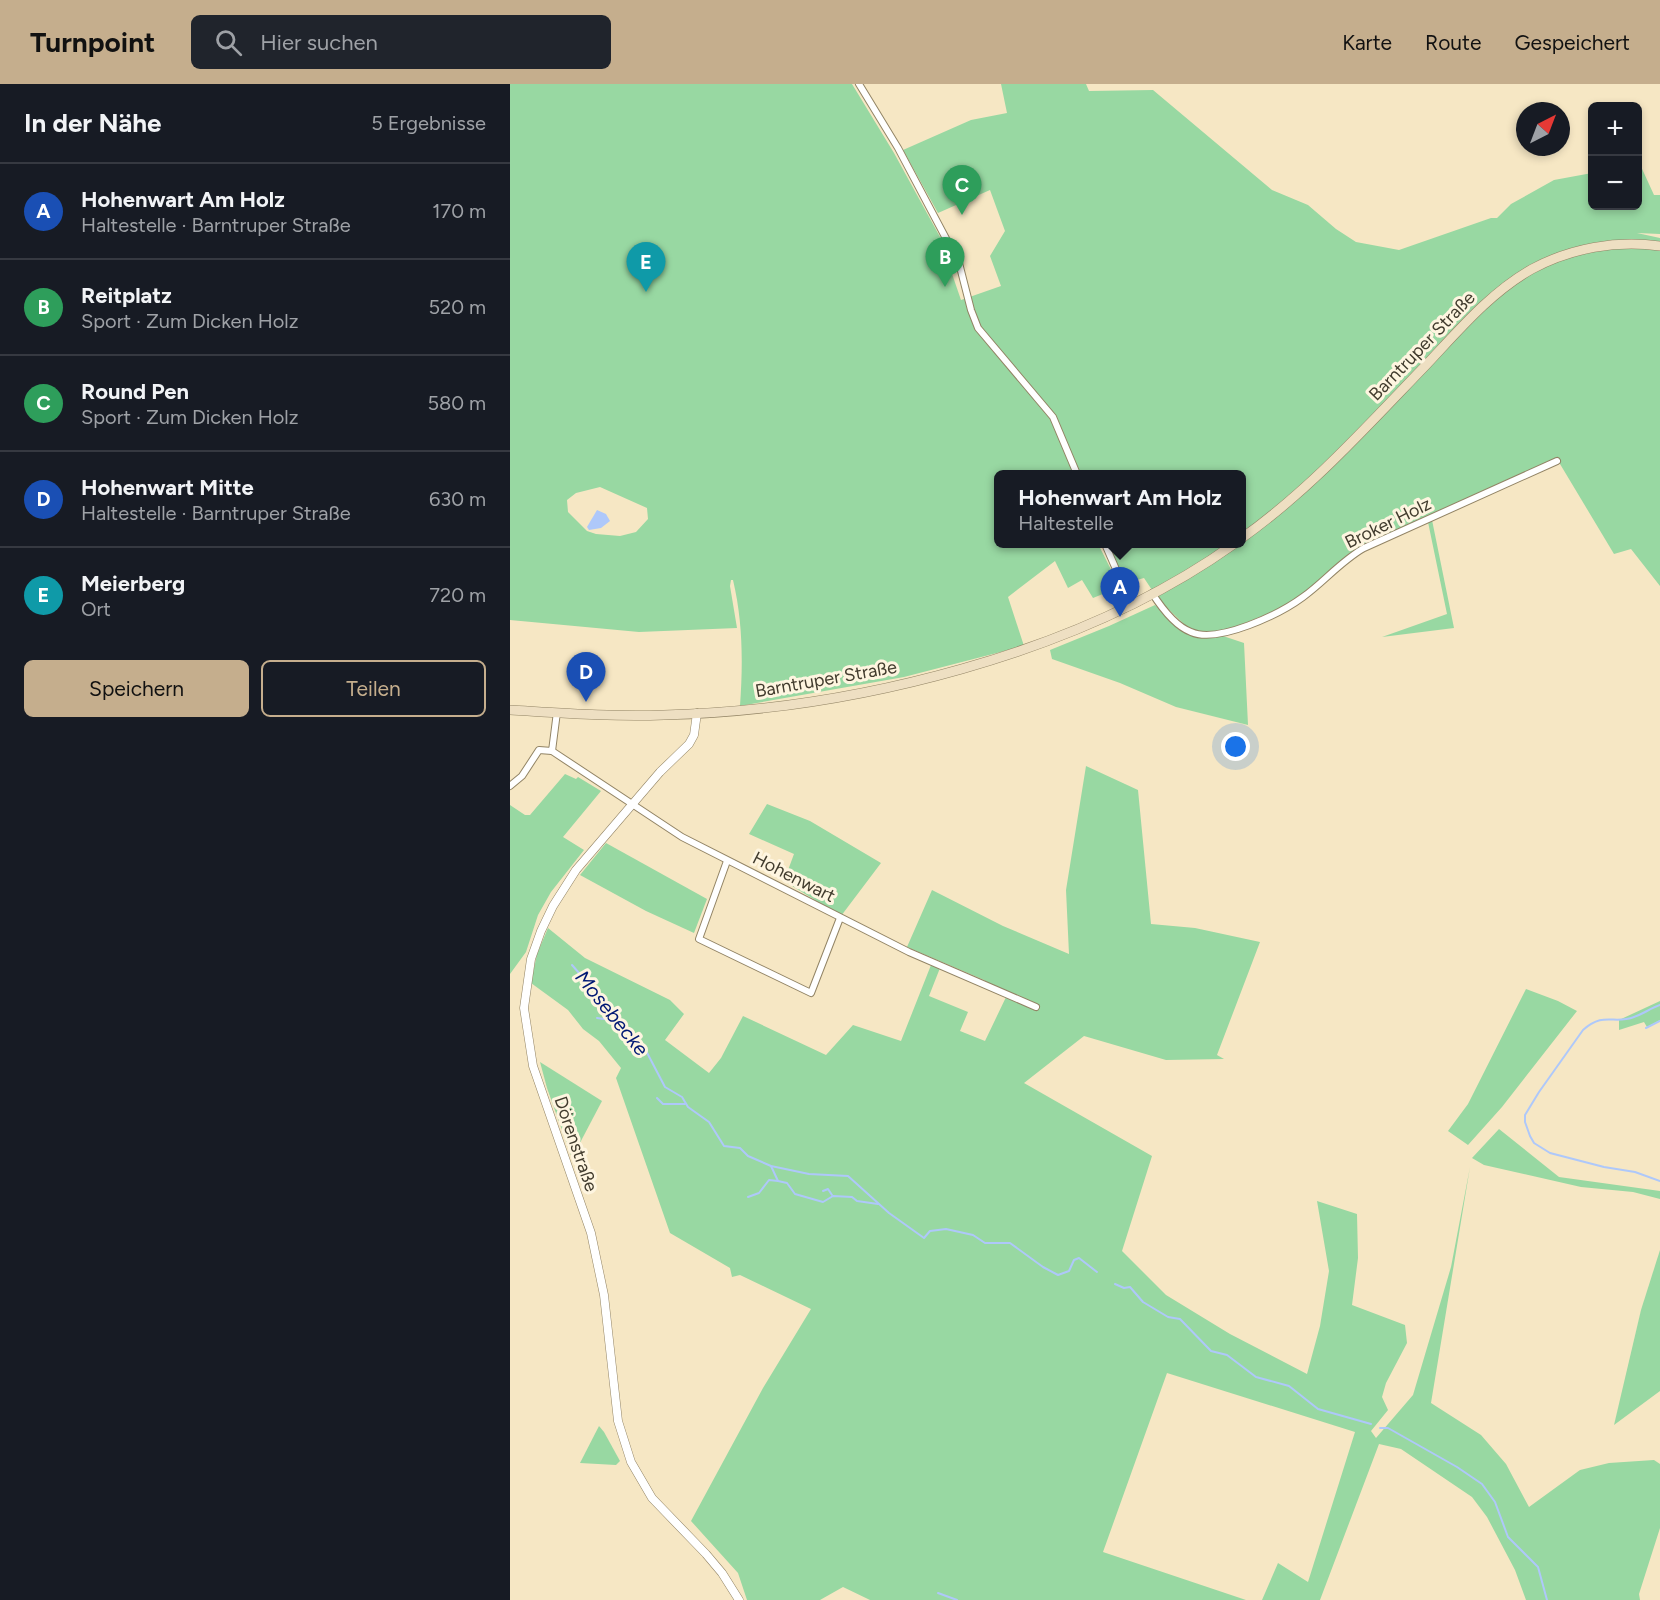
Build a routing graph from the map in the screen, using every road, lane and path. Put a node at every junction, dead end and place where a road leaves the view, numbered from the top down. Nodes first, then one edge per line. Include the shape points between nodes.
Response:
1 (860, 84) edge
2 (1660, 246) edge
3 (1557, 461) dead end
4 (1075, 470) edge
5 (1246, 535) edge
6 (1107, 548) edge
7 (1227, 548) edge
8 (1152, 593) junction
9 (1133, 603) junction
10 (510, 710) edge
11 (557, 712) junction
12 (697, 713) junction
13 (552, 751) junction
14 (510, 786) edge
15 (632, 804) junction
16 (727, 861) junction
17 (840, 918) junction
18 (1036, 1006) dead end
19 (739, 1600) edge

1 - 4 street via 959,263 978,328 1053,417
2 - 5 main road, Barntruper Straße via 1613,244 1579,251 1549,261 1515,280 1480,309 1310,483
3 - 8 street, Broker Holz via 1364,548 1349,556 1305,596 1241,627 1217,634 1192,633 1176,622
6 - 9 street
7 - 8 main road, Barntruper Straße
8 - 9 main road, Barntruper Straße
9 - 12 main road, Barntruper Straße via 1045,640 933,676 814,701
10 - 11 main road, Barntruper Straße
11 - 12 main road, Barntruper Straße
11 - 13 street
12 - 15 street, Dörenstraße via 689,744
13 - 14 street via 539,750 522,776
13 - 15 street, Hohenwart
15 - 16 street, Hohenwart
15 - 19 street, Dörenstraße via 576,870 541,930 527,982 526,1028 533,1066 591,1233 604,1295 618,1421 631,1462 652,1498 706,1554
16 - 17 street, Hohenwart
16 - 17 street via 699,939 811,993
17 - 18 street, Hohenwart

